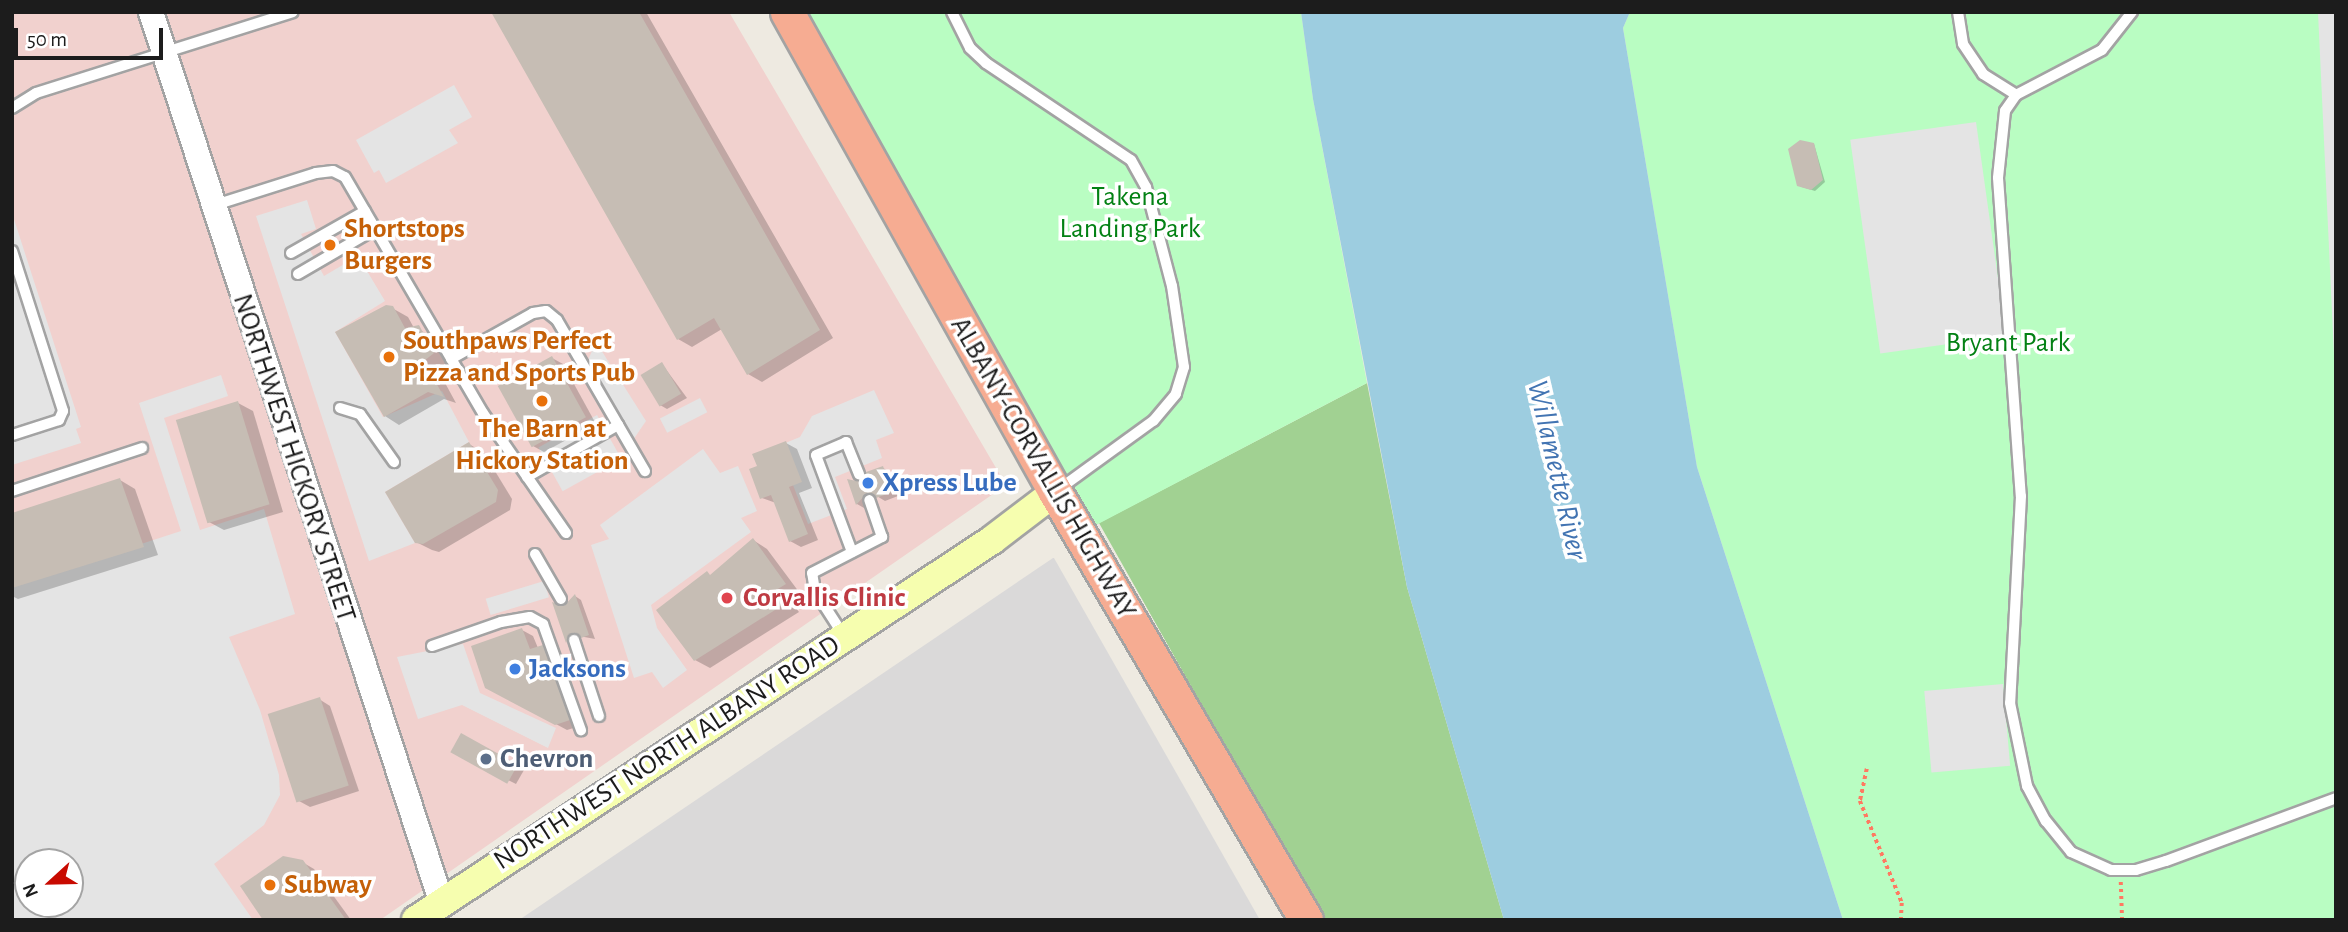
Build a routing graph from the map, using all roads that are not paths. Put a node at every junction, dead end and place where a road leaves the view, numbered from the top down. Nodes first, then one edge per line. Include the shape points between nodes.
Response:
1 (151, 12) edge
2 (293, 12) edge
3 (788, 12) edge
4 (953, 12) edge
5 (1958, 12) edge
6 (2132, 12) edge
7 (268, 16) edge
8 (164, 52) junction
9 (2016, 95) junction
10 (12, 107) edge
11 (213, 206) junction
12 (365, 211) junction
13 (375, 229) junction
14 (12, 251) edge
15 (291, 253) dead end
16 (298, 274) dead end
17 (450, 359) junction
18 (340, 408) dead end
19 (618, 425) junction
20 (12, 435) edge
21 (142, 448) dead end
22 (394, 462) dead end
23 (645, 471) dead end
24 (859, 475) dead end
25 (527, 477) junction
26 (12, 491) edge
27 (1055, 492) junction
28 (869, 500) dead end
29 (566, 533) dead end
30 (852, 552) junction
31 (535, 554) dead end
32 (561, 599) dead end
33 (844, 637) junction
34 (574, 640) dead end
35 (432, 646) dead end
36 (599, 716) dead end
37 (581, 730) dead end
38 (2336, 798) edge
39 (441, 901) junction
40 (416, 920) edge
41 (1306, 920) edge

1 - 8 street, NORTHWEST HICKORY STREET
2 - 7 lane
3 - 27 highway, ALBANY-CORVALLIS HIGHWAY
4 - 27 lane via 970,48 986,63 1115,148 1140,171 1172,286 1184,368 1176,394 1153,421
5 - 9 lane via 1964,44 1983,74
6 - 9 lane via 2102,50
7 - 8 lane
8 - 10 lane via 36,93
8 - 11 street, NORTHWEST HICKORY STREET
9 - 38 lane via 2005,111 1998,178 2021,496 2010,703 2027,786 2046,821 2071,852 2089,863 2124,870 2166,861
11 - 12 lane via 332,171 345,177
11 - 39 street, NORTHWEST HICKORY STREET
12 - 13 lane
12 - 15 lane
13 - 16 lane
13 - 17 lane
14 - 20 lane via 63,411 59,420
17 - 19 lane via 533,313 545,311 557,320
17 - 25 lane
18 - 22 lane via 360,414
19 - 23 lane
19 - 25 lane
21 - 26 lane
24 - 30 lane via 846,442 816,455
25 - 29 lane
27 - 33 main road, NORTHWEST NORTH ALBANY ROAD via 992,540
27 - 41 highway, ALBANY-CORVALLIS HIGHWAY
28 - 30 lane via 883,537
30 - 33 lane via 812,573 815,592
31 - 32 lane
33 - 39 main road, NORTHWEST NORTH ALBANY ROAD
34 - 36 lane
35 - 37 lane via 501,622 530,617 543,624
39 - 40 main road, NORTHWEST NORTH ALBANY ROAD

